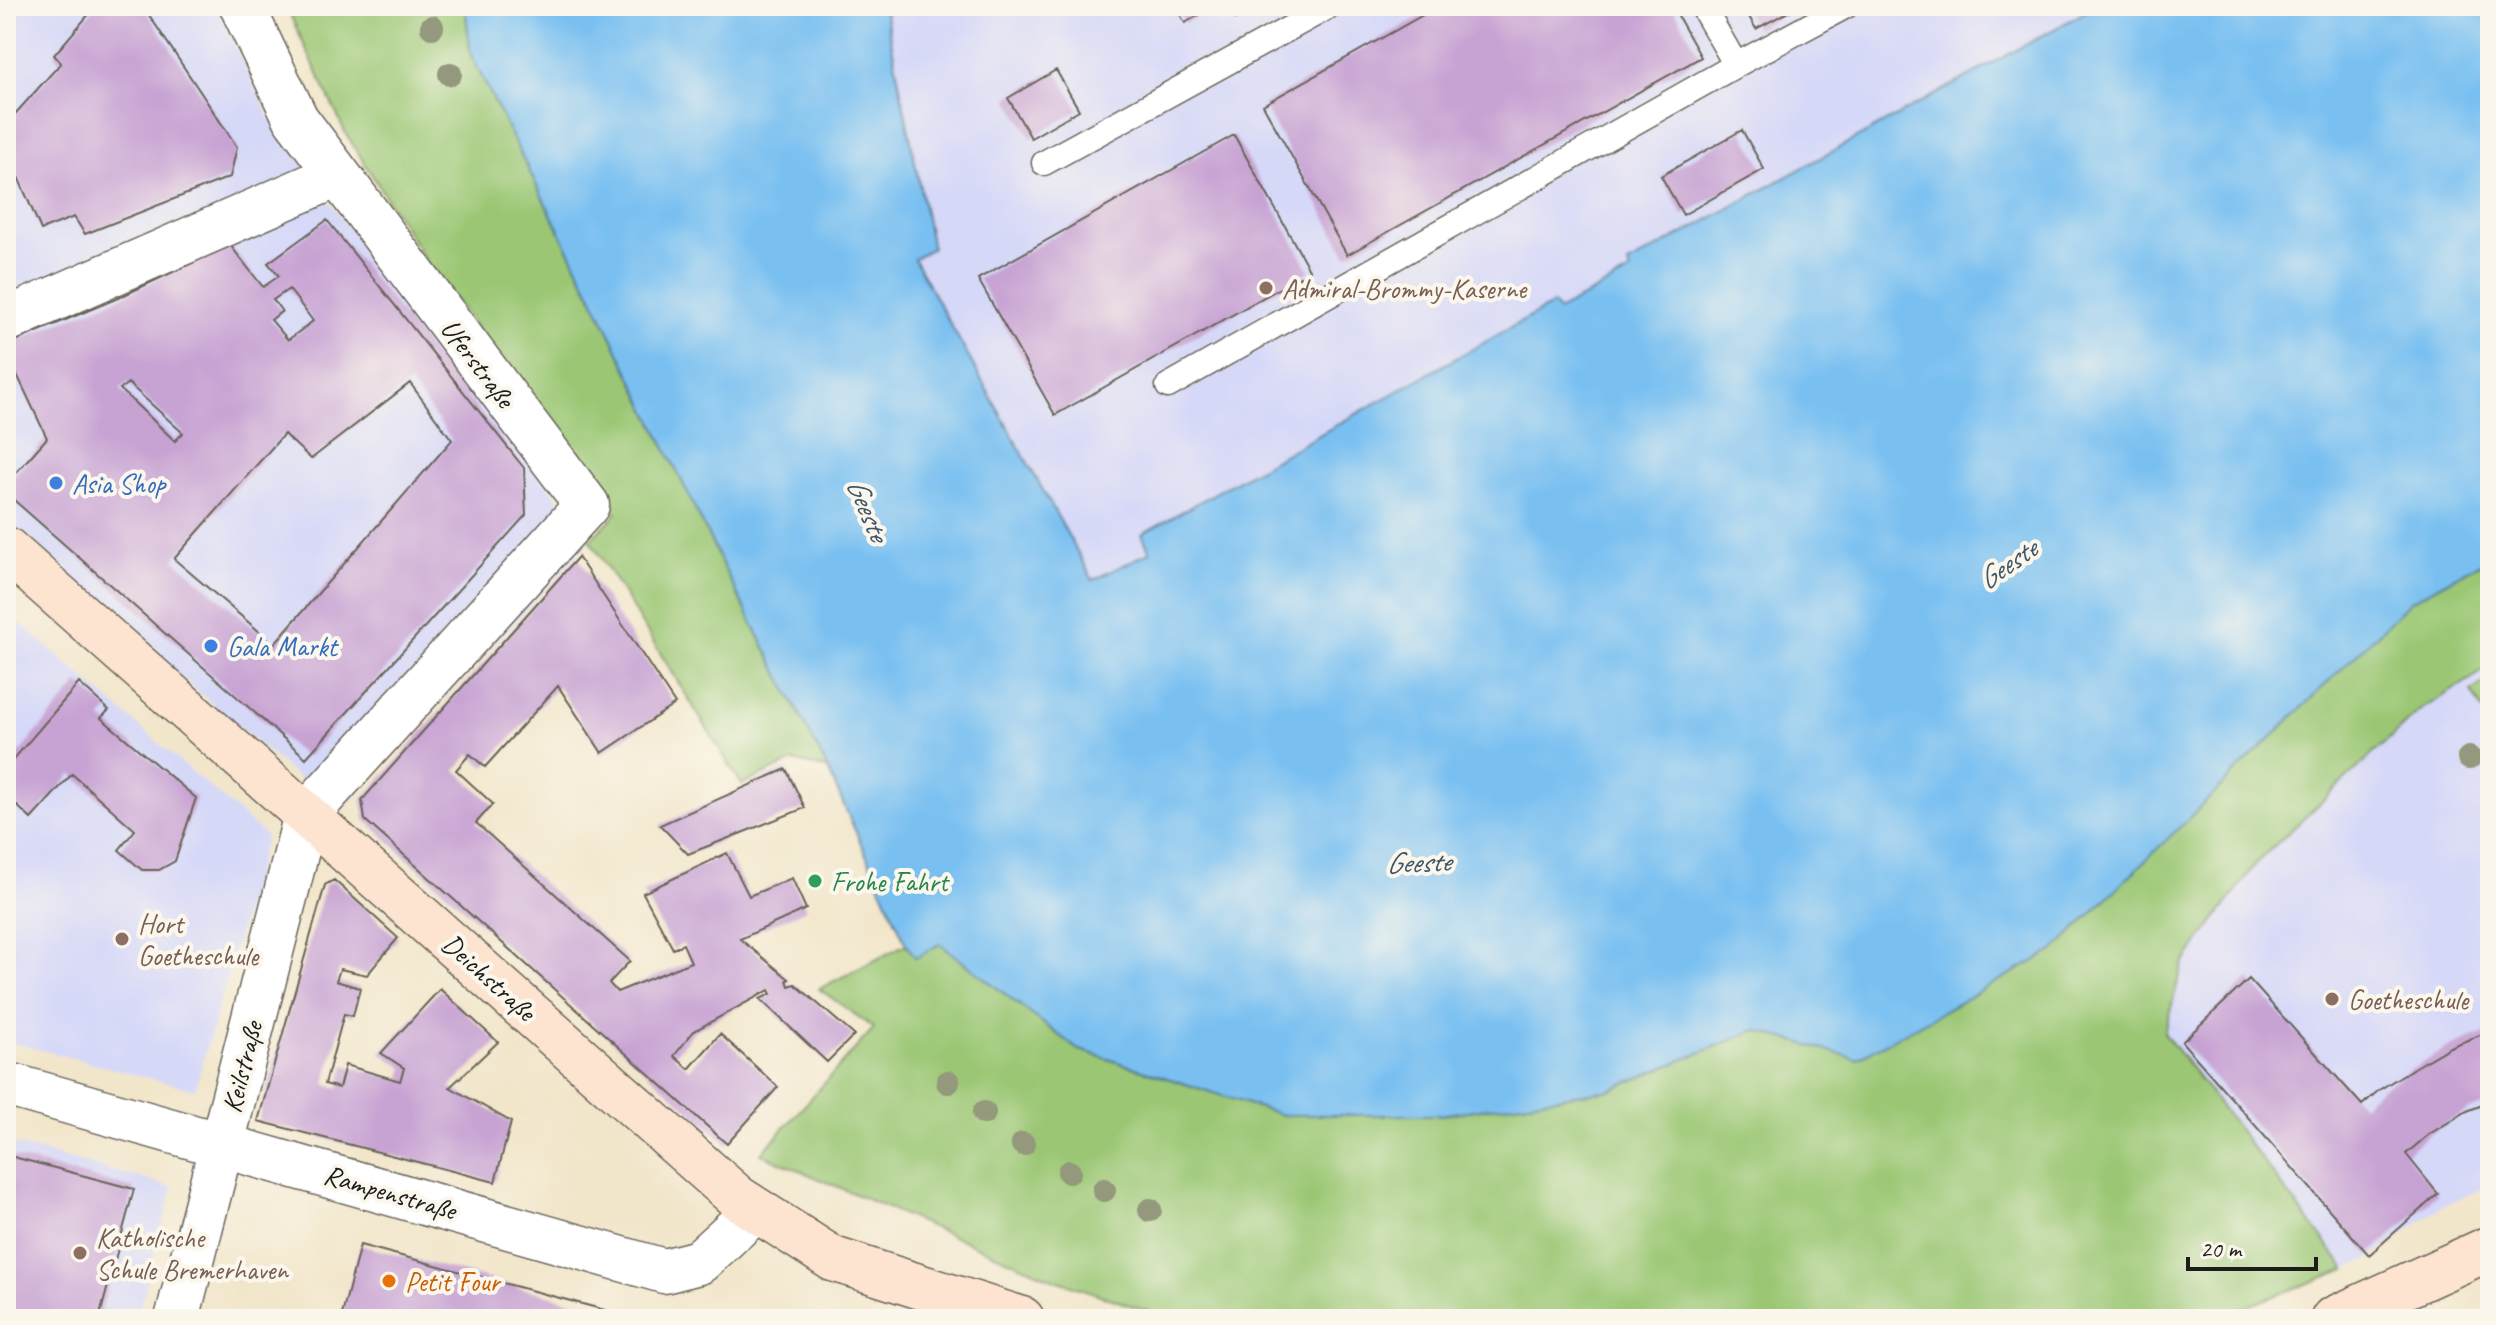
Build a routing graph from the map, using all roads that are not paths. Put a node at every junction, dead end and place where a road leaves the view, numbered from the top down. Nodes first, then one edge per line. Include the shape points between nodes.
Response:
1 (242, 6) edge
2 (1330, 6) edge
3 (1702, 6) edge
4 (1846, 6) edge
5 (1736, 65) junction
6 (1044, 163) dead end
7 (337, 175) junction
8 (6, 320) edge
9 (1168, 386) dead end
10 (6, 549) edge
11 (306, 815) junction
12 (6, 1084) edge
13 (222, 1143) junction
14 (756, 1210) junction
15 (2490, 1248) edge
16 (177, 1319) edge
17 (1022, 1319) edge
18 (2333, 1319) edge

1 - 7 street via 296,119
2 - 6 lane
3 - 5 lane
4 - 5 lane
5 - 9 lane
7 - 8 street
7 - 11 street, Uferstraße via 587,505
10 - 11 main road, Deichstraße
11 - 13 street, Keilstraße
11 - 14 main road, Deichstraße
12 - 13 street, Rampenstraße
13 - 14 street, Rampenstraße via 664,1271 699,1262
13 - 16 street, Keilstraße
14 - 17 main road, Deichstraße via 833,1259
15 - 18 main road

